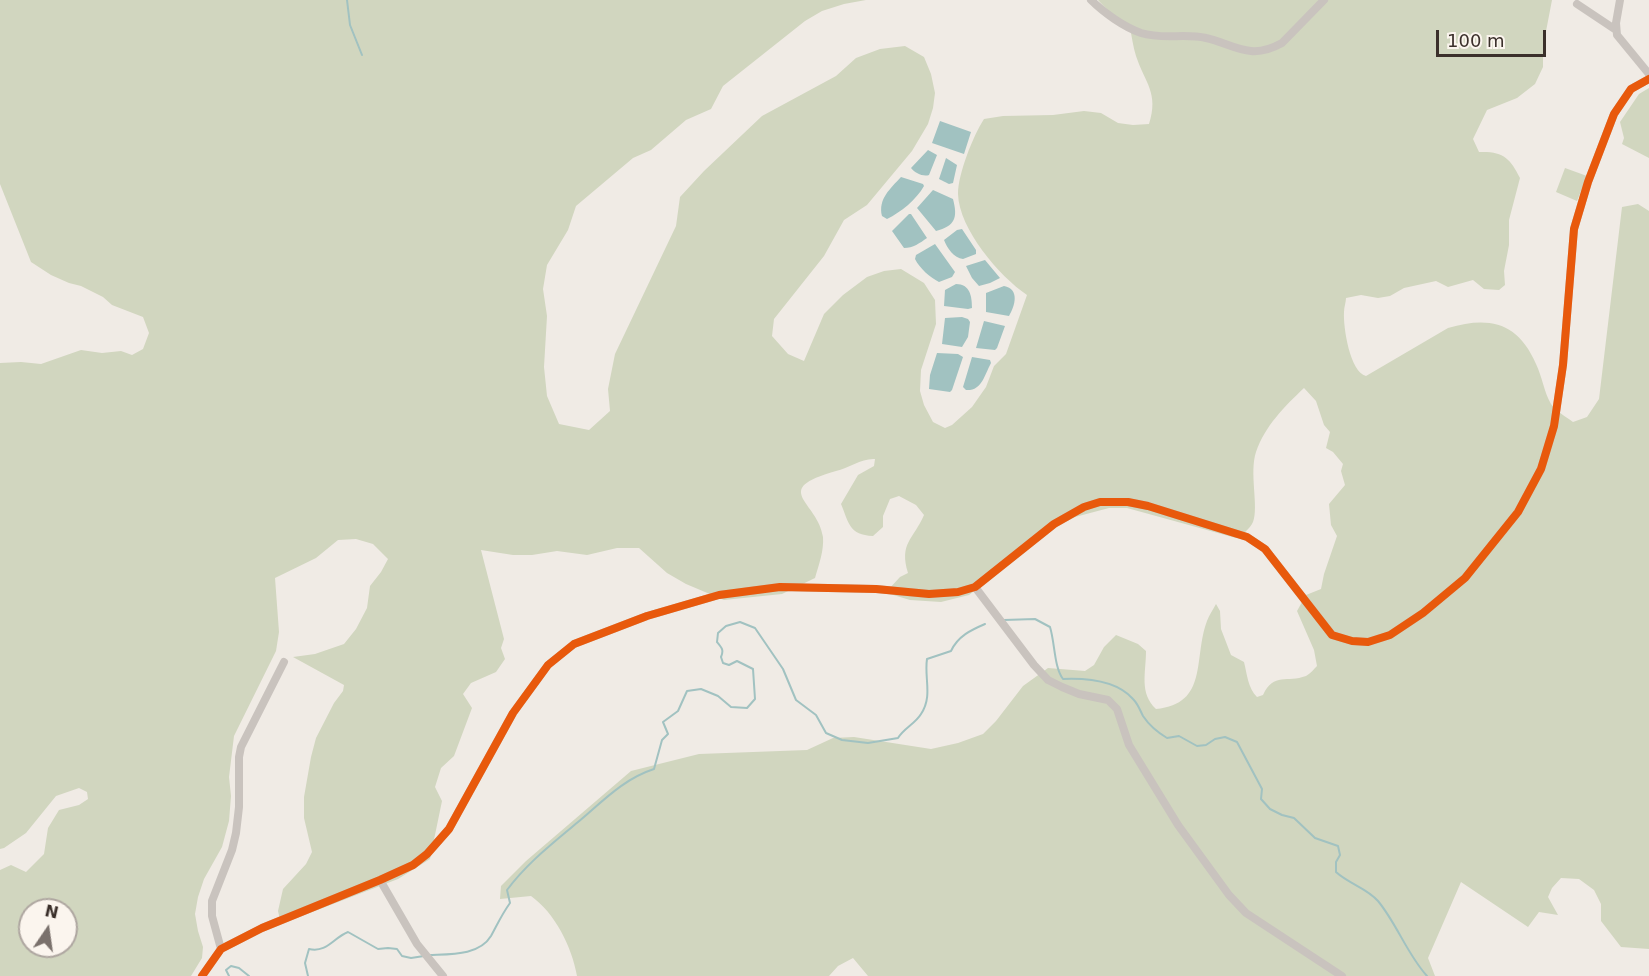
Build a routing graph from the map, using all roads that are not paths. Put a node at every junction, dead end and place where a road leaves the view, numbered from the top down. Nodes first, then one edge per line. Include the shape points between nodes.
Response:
1 (1091, 0) edge
2 (1324, 0) edge
3 (1620, 0) edge
4 (1577, 4) dead end
5 (1616, 30) junction
6 (1649, 74) edge
7 (1649, 79) edge
8 (975, 587) junction
9 (284, 662) dead end
10 (380, 880) junction
11 (222, 949) junction
12 (202, 976) edge
13 (443, 976) edge
14 (1342, 976) edge

1 - 2 street via 1140,33 1200,36 1252,51 1282,43
3 - 5 street
4 - 5 street
5 - 6 street
7 - 8 street via 1631,89 1614,114 1580,208 1572,249 1554,426 1541,469 1518,512 1465,578 1402,629 1377,640 1339,639 1325,628 1256,542 1148,506 1115,501 1073,512
8 - 10 street via 946,594 780,587 719,595 647,616 574,644 548,665 513,713 442,838 413,865
8 - 14 street via 1048,680 1079,694 1108,700 1117,709 1139,763 1178,825 1240,907
9 - 11 street via 241,747 236,833 212,901 212,916
10 - 11 street via 262,928
10 - 13 street via 417,944
11 - 12 street

